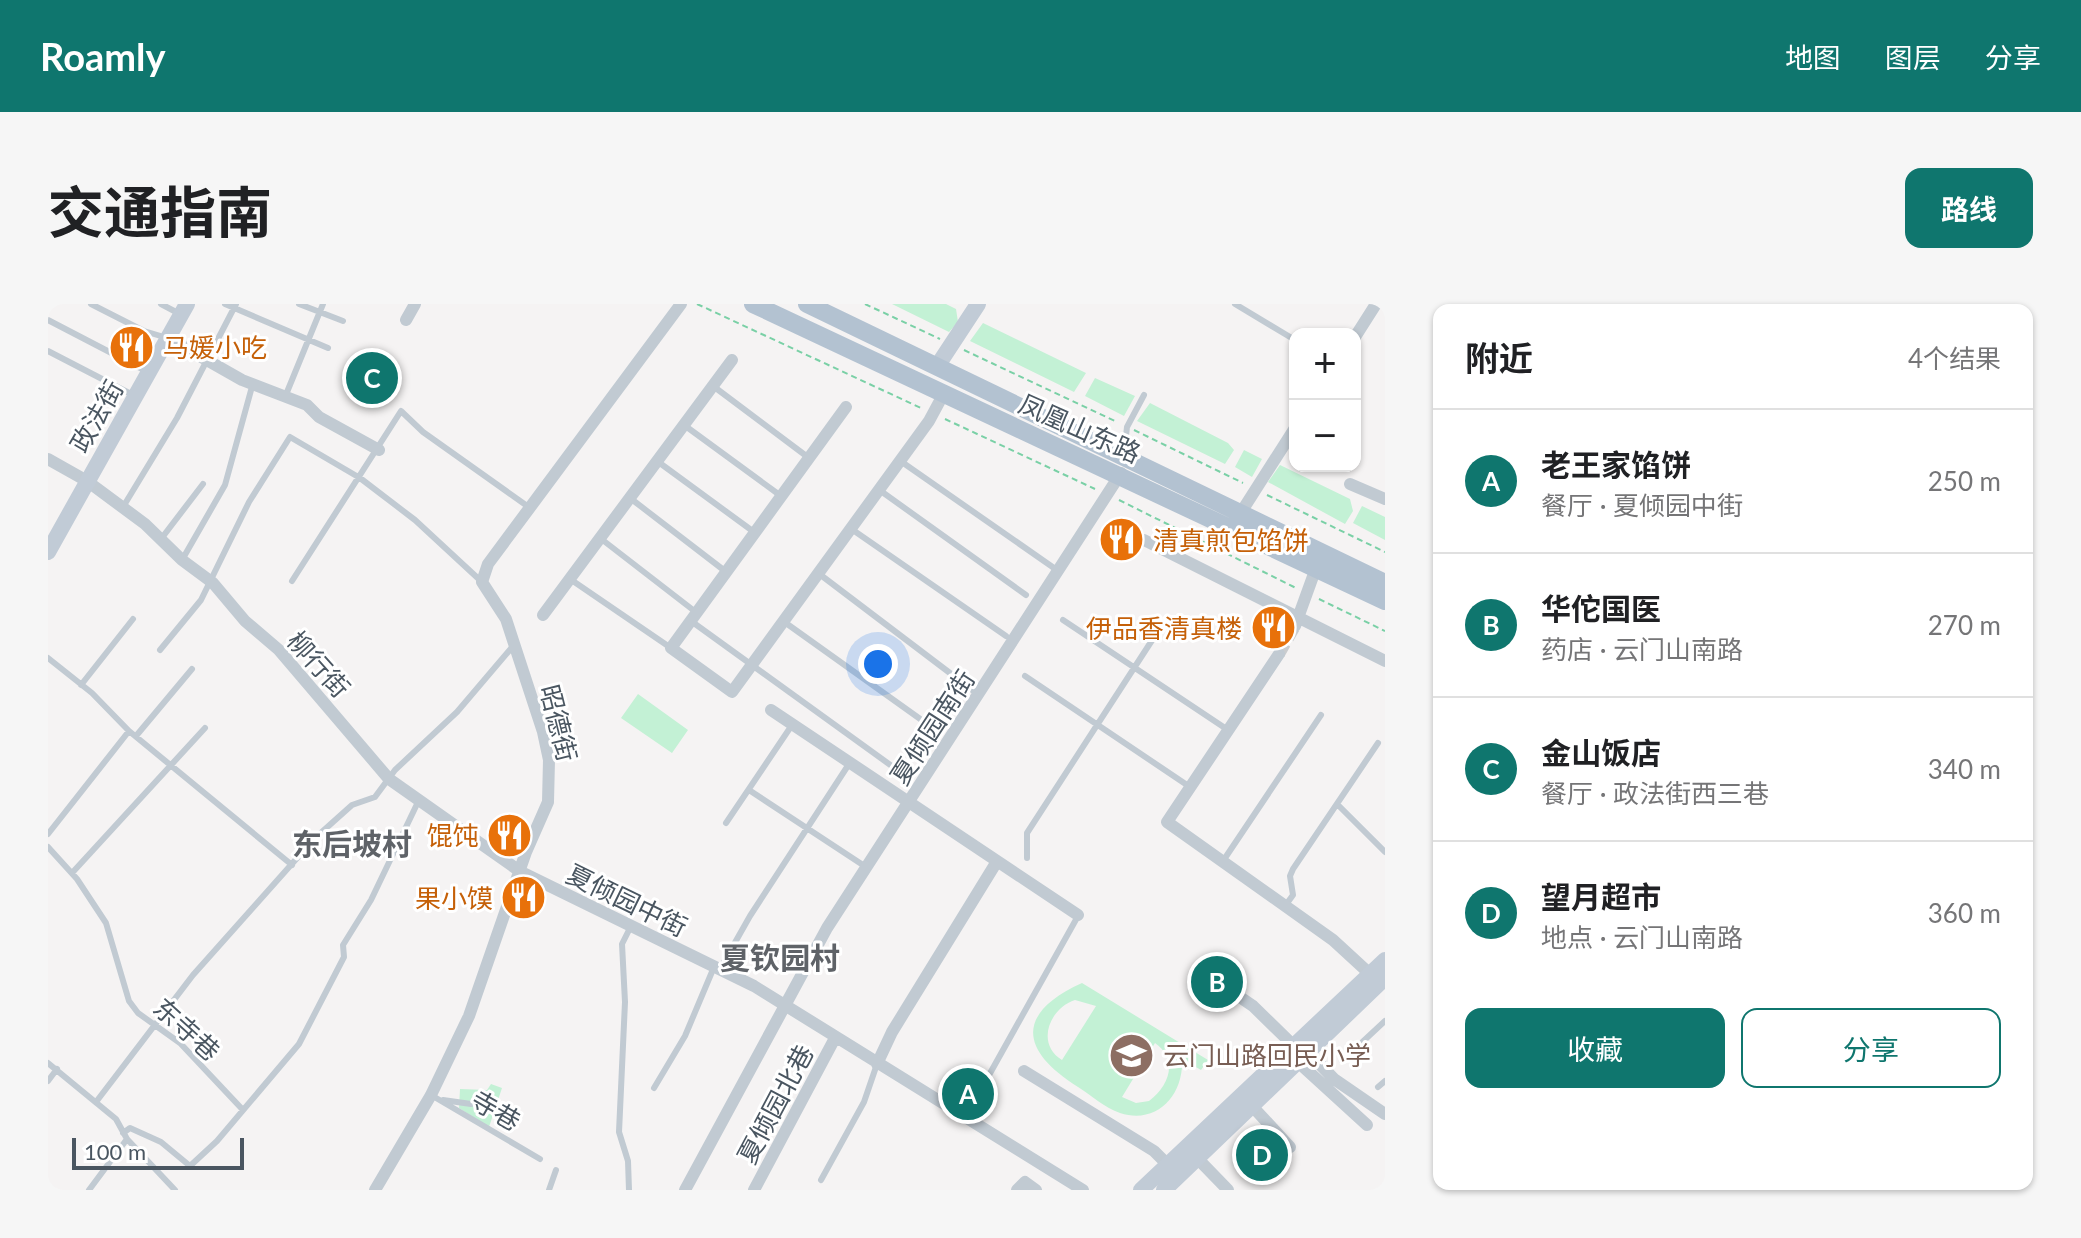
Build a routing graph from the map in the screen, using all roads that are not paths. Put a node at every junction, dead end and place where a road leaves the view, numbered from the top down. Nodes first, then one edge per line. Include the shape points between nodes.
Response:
1 (91, 304) edge
2 (161, 304) edge
3 (225, 304) edge
4 (299, 304) edge
5 (323, 304) edge
6 (415, 304) edge
7 (681, 304) edge
8 (753, 304) edge
9 (807, 304) edge
10 (978, 304) edge
11 (1235, 304) edge
12 (235, 306) edge
13 (184, 309) edge
14 (1378, 309) edge
15 (320, 313) junction
16 (48, 320) edge
17 (406, 320) dead end
18 (343, 321) dead end
19 (1361, 330) edge
20 (1289, 336) edge
21 (168, 338) junction
22 (309, 339) junction
23 (328, 348) dead end
24 (48, 351) edge
25 (732, 360) dead end
26 (206, 362) junction
27 (938, 365) junction
28 (148, 372) junction
29 (253, 383) junction
30 (713, 386) junction
31 (943, 395) junction
32 (1144, 395) dead end
33 (135, 396) junction
34 (284, 399) junction
35 (846, 407) dead end
36 (684, 425) junction
37 (1289, 437) edge
38 (379, 450) junction
39 (809, 458) junction
40 (48, 459) edge
41 (899, 460) junction
42 (657, 461) junction
43 (1122, 466) junction
44 (360, 478) junction
45 (87, 481) junction
46 (203, 484) dead end
47 (1350, 484) dead end
48 (878, 489) junction
49 (781, 496) junction
50 (630, 498) junction
51 (1385, 499) edge
52 (123, 507) junction
53 (530, 508) junction
54 (1240, 514) junction
55 (850, 528) junction
56 (755, 533) junction
57 (600, 538) junction
58 (161, 539) junction
59 (1144, 540) dead end
60 (48, 552) edge
61 (182, 560) junction
62 (1054, 568) dead end
63 (1316, 568) junction
64 (726, 572) junction
65 (818, 573) junction
66 (209, 579) junction
67 (570, 579) junction
68 (292, 581) dead end
69 (482, 582) junction
70 (1385, 583) edge
71 (1026, 595) dead end
72 (1385, 601) edge
73 (543, 615) dead end
74 (694, 617) junction
75 (133, 619) dead end
76 (1063, 620) dead end
77 (783, 621) junction
78 (1297, 622) junction
79 (1160, 628) dead end
80 (1006, 636) dead end
81 (514, 644) junction
82 (671, 648) junction
83 (160, 650) dead end
84 (1279, 654) tunnel mouth
85 (48, 658) edge
86 (1385, 661) edge
87 (752, 665) junction
88 (1135, 668) junction
89 (192, 669) dead end
90 (1025, 676) dead end
91 (81, 685) junction
92 (975, 692) dead end
93 (771, 710) dead end
94 (1321, 715) dead end
95 (792, 725) junction
96 (1098, 725) junction
97 (205, 728) dead end
98 (1228, 730) junction
99 (129, 731) junction
100 (937, 731) dead end
101 (136, 736) junction
102 (1378, 743) dead end
103 (169, 764) junction
104 (849, 764) junction
105 (907, 777) dead end
106 (389, 779) junction
107 (1190, 787) junction
108 (749, 790) junction
109 (419, 800) junction
110 (907, 804) junction
111 (1337, 804) junction
112 (726, 823) dead end
113 (807, 828) junction
114 (48, 834) edge
115 (48, 847) edge
116 (1385, 852) edge
117 (1027, 858) dead end
118 (1223, 861) junction
119 (996, 863) junction
120 (292, 865) junction
121 (866, 867) junction
122 (521, 872) junction
123 (72, 873) junction
124 (1285, 906) junction
125 (1078, 915) joint
126 (631, 926) junction
127 (1385, 960) edge
128 (717, 968) junction
129 (1378, 976) edge
130 (1228, 989) dead end
131 (784, 1006) junction
132 (1385, 1021) edge
133 (156, 1025) junction
134 (835, 1038) junction
135 (1300, 1054) junction
136 (1342, 1061) dead end
137 (48, 1063) edge
138 (877, 1064) junction
139 (57, 1069) junction
140 (1024, 1071) dead end
141 (48, 1081) edge
142 (1385, 1081) edge
143 (1378, 1087) dead end
144 (654, 1088) dead end
145 (435, 1098) junction
146 (96, 1102) junction
147 (471, 1104) dead end
148 (1252, 1106) junction
149 (243, 1110) junction
150 (1385, 1114) edge
151 (965, 1118) junction
152 (1367, 1125) dead end
153 (125, 1136) junction
154 (1290, 1147) dead end
155 (1197, 1158) junction
156 (540, 1159) dead end
157 (1167, 1164) junction
158 (556, 1170) dead end
159 (821, 1180) dead end
160 (89, 1190) edge
161 (175, 1190) edge
162 (375, 1190) edge
163 (549, 1190) edge
164 (629, 1190) edge
165 (685, 1190) edge
166 (754, 1190) edge
167 (1017, 1190) edge
168 (1036, 1190) edge
169 (1083, 1190) edge
170 (1141, 1190) edge
171 (1164, 1190) edge
172 (1228, 1190) edge

1 - 21 lane
2 - 13 lane
3 - 12 lane
4 - 15 lane
5 - 15 lane
6 - 17 street
7 - 53 street
8 - 31 main road, 凤凰山东路
9 - 27 main road, 凤凰山东路
10 - 27 main road
11 - 20 lane
12 - 22 lane
12 - 26 lane
13 - 21 main road, 政法街
14 - 19 street
15 - 18 lane
15 - 22 lane
16 - 28 lane
21 - 26 street
21 - 28 main road, 政法街
22 - 23 lane
22 - 34 lane
24 - 33 lane
25 - 30 street
26 - 29 street
26 - 52 lane
27 - 43 main road, 凤凰山东路
28 - 33 main road, 政法街
29 - 34 street
29 - 61 lane via 225,485
30 - 36 street
30 - 39 lane
31 - 41 street
31 - 43 main road, 凤凰山东路
32 - 43 lane via 1127,427
33 - 45 main road, 政法街
34 - 38 street via 307,405
35 - 39 street
36 - 42 street
36 - 49 lane
37 - 54 street
38 - 44 lane
38 - 53 lane via 401,411
39 - 49 street
40 - 45 street, 柳行街
41 - 48 street
41 - 62 lane
42 - 50 street
42 - 56 lane
43 - 54 main road, 凤凰山东路
43 - 63 main road, 凤凰山东路
43 - 110 street, 夏倾园南街 via 1109,495
44 - 66 lane via 290,437
44 - 68 lane
44 - 69 lane
45 - 52 street, 柳行街
45 - 60 main road, 政法街
46 - 58 lane
47 - 51 street
48 - 55 street
48 - 71 lane
49 - 56 street
50 - 57 street
50 - 64 lane
52 - 58 street, 柳行街
53 - 69 street via 488,564
54 - 70 main road, 凤凰山东路
55 - 65 street
55 - 80 lane
56 - 64 street
57 - 67 street
57 - 74 lane
58 - 61 street, 柳行街
59 - 78 street
61 - 66 street, 柳行街
63 - 72 main road, 凤凰山东路
63 - 78 street
64 - 74 street
65 - 77 street
65 - 92 lane
66 - 83 lane via 201,600
66 - 106 street, 柳行街 via 279,650
67 - 73 street
67 - 82 lane
69 - 81 street, 昭德街 via 506,619
74 - 82 street
74 - 87 lane
75 - 91 lane
76 - 88 lane
77 - 87 street
77 - 100 lane
78 - 86 street
79 - 88 lane
81 - 106 lane via 457,712
81 - 122 street, 昭德街 via 543,732 550,785
82 - 87 street via 732,692
84 - 98 street
85 - 91 lane
87 - 105 lane
88 - 96 lane
88 - 98 lane
89 - 101 lane
90 - 96 lane
91 - 99 lane
93 - 95 street
94 - 118 lane
95 - 104 street
95 - 108 lane
96 - 107 lane
96 - 117 lane via 1027,833
97 - 103 lane
98 - 107 street
99 - 101 lane
99 - 114 lane
101 - 103 lane
102 - 111 lane
103 - 120 lane
103 - 123 lane
104 - 110 street
104 - 113 lane
106 - 109 street, 柳行街
106 - 120 lane via 375,797 352,805
107 - 118 street via 1167,822
108 - 112 lane
108 - 113 lane
109 - 122 street, 柳行街
109 - 149 lane via 343,945 344,957 299,1044
110 - 119 street
110 - 121 street, 夏倾园南街
111 - 116 lane
111 - 124 lane via 1293,869 1293,895
113 - 121 lane
113 - 128 lane
115 - 123 lane, 东寺巷
118 - 124 street
119 - 125 street
119 - 138 street
120 - 133 lane via 193,975
121 - 131 street, 夏倾园南街
122 - 126 street, 夏倾园中街
122 - 145 street, 昭德街
123 - 133 lane, 东寺巷 via 106,923 129,1001
124 - 129 street
125 - 151 lane
126 - 128 street, 夏倾园中街
126 - 164 lane via 622,944 619,1132
127 - 129 main road
128 - 131 street, 夏倾园中街
128 - 144 lane
129 - 135 main road
130 - 135 street via 1253,1006
131 - 134 street, 夏倾园中街
131 - 165 street, 夏倾园南街
132 - 136 lane
133 - 146 lane
133 - 149 lane, 东寺巷
134 - 138 street, 夏倾园中街
134 - 166 street, 夏倾园北巷
135 - 148 main road
135 - 150 street
135 - 152 street
135 - 157 main road
137 - 139 lane
138 - 151 street, 夏倾园中街
138 - 159 lane via 864,1102
139 - 141 lane
139 - 146 lane
140 - 157 street
142 - 143 lane
145 - 147 lane
145 - 156 lane, 寺巷
145 - 162 street, 昭德街
146 - 153 lane via 116,1119
148 - 154 street
148 - 155 main road
149 - 153 lane via 190,1166 145,1134 130,1128
151 - 169 street, 夏倾园中街
153 - 160 lane
153 - 161 lane
155 - 171 main road
155 - 172 street
157 - 170 main road
158 - 163 lane
167 - 168 street via 1025,1182

